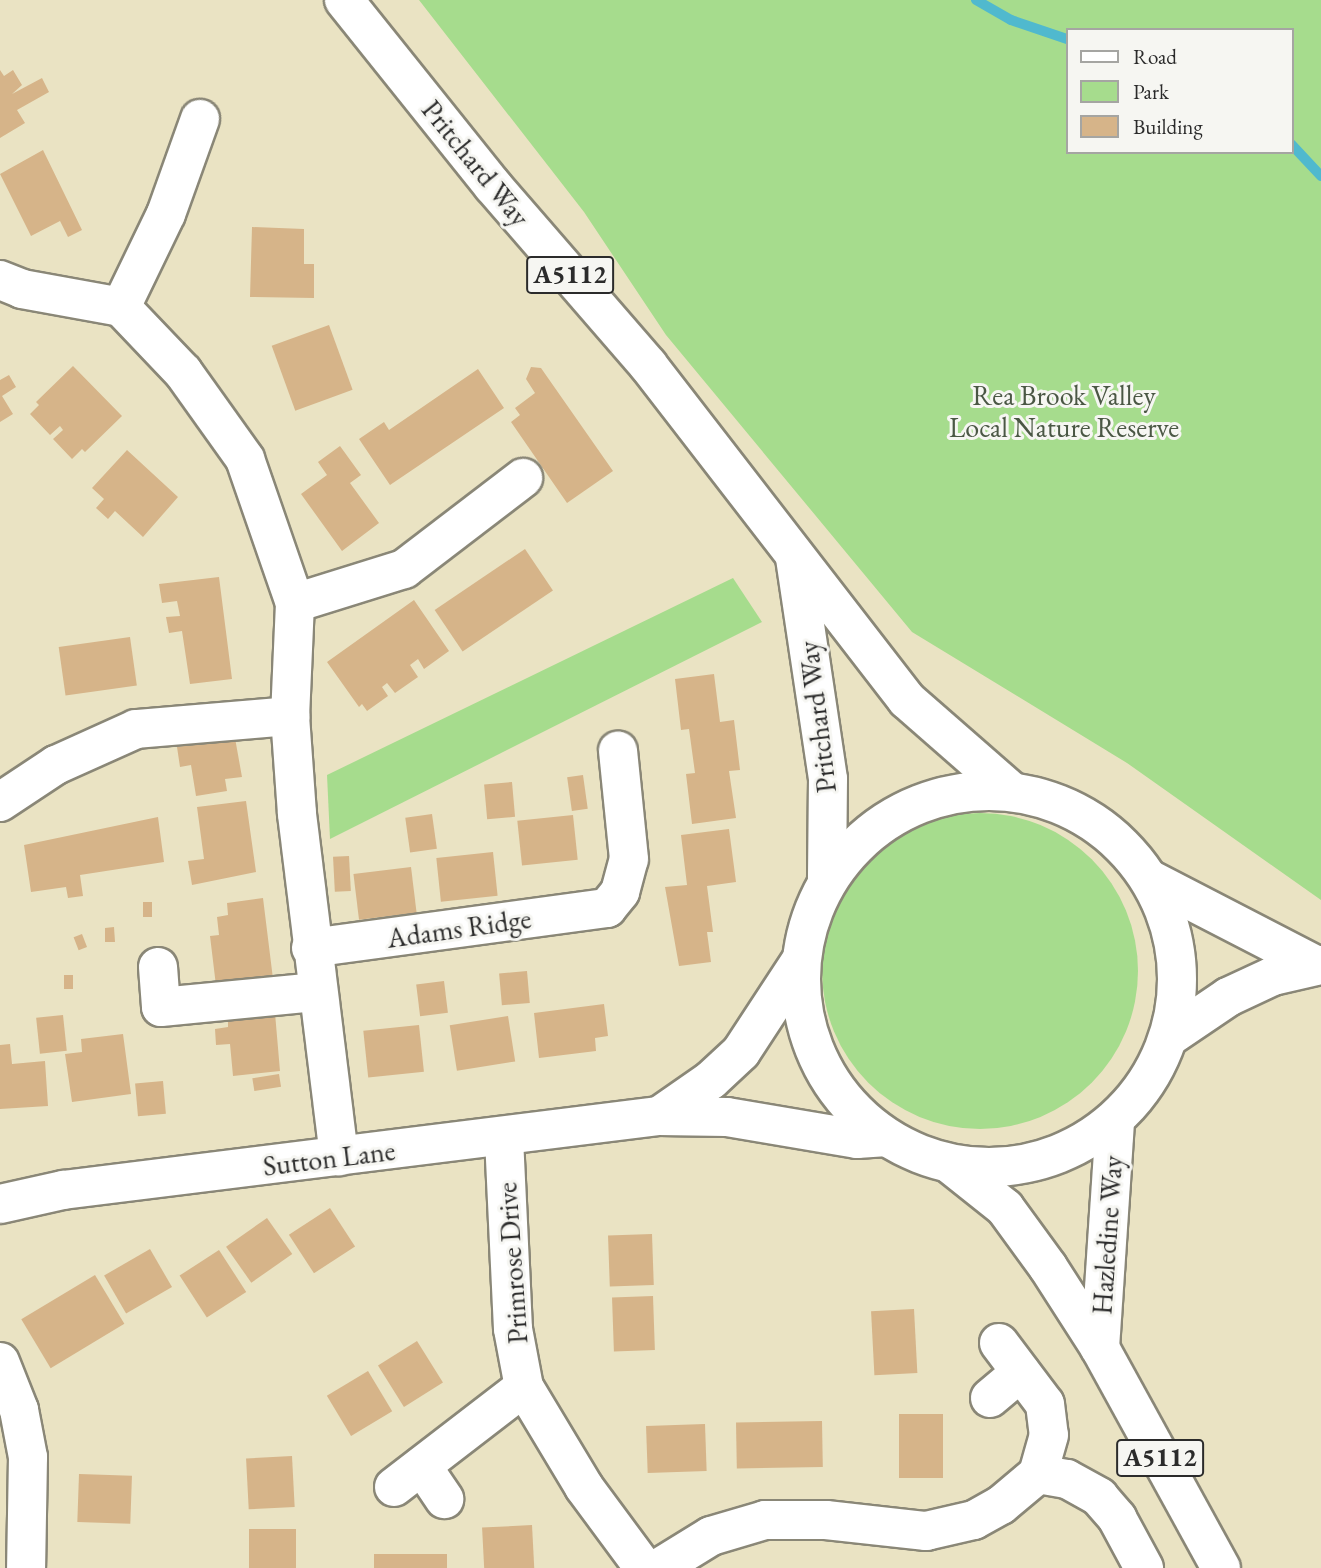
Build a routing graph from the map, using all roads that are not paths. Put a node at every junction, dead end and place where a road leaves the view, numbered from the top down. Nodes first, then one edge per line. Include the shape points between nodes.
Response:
1 (344, 0) edge
2 (200, 119) dead end
3 (0, 280) edge
4 (121, 307) junction
5 (523, 478) dead end
6 (794, 552) junction
7 (295, 603) junction
8 (290, 716) junction
9 (618, 751) dead end
10 (1011, 791) junction
11 (0, 802) edge
12 (1151, 880) junction
13 (827, 882) junction
14 (311, 948) junction
15 (800, 962) junction
16 (1319, 965) edge
17 (158, 967) dead end
18 (317, 992) junction
19 (1169, 1037) junction
20 (660, 1116) junction
21 (1115, 1122) junction
22 (883, 1137) junction
23 (504, 1138) junction
24 (339, 1156) junction
25 (951, 1165) junction
26 (0, 1204) edge
27 (1100, 1349) junction
28 (0, 1362) edge
29 (524, 1387) junction
30 (990, 1398) dead end
31 (1038, 1474) junction
32 (444, 1499) dead end
33 (26, 1568) edge
34 (644, 1568) edge
35 (659, 1568) edge
36 (1144, 1568) edge
37 (1221, 1568) edge

1 - 6 street, Pritchard Way / A5112 via 493,186 648,365
2 - 4 street via 166,214
3 - 4 street via 23,289
4 - 7 street via 183,372 245,459
5 - 7 street via 404,569
6 - 10 street, Pritchard Way / A5112 via 907,700
6 - 13 street, Pritchard Way / A5112 via 828,779
7 - 8 street
8 - 11 street via 136,729 56,765
8 - 14 street
9 - 14 street, Adams Ridge via 629,859 621,892 607,908
10 - 12 street via 1056,803 1098,824
10 - 13 street via 965,791 910,807 863,838
12 - 16 street
12 - 19 street via 1171,929 1177,965
13 - 15 street via 809,921
14 - 18 street
15 - 20 street, Sutton Lane via 741,1052
15 - 22 street via 801,1003 821,1067 852,1111
16 - 19 street via 1273,976 1228,998
17 - 18 street via 161,1007
18 - 24 street
19 - 21 street via 1148,1081
20 - 22 street, Sutton Lane via 727,1117 857,1139
20 - 23 street, Sutton Lane
21 - 25 street via 1067,1152 1010,1167
21 - 27 street, Hazledine Way
22 - 25 street
23 - 24 street, Sutton Lane
23 - 29 street, Primrose Drive via 513,1329
24 - 26 street, Sutton Lane via 63,1190
25 - 27 street, Hazledine Way / A5112 via 1012,1217
27 - 37 street, Hazledine Way / A5112
28 - 33 street via 19,1410 28,1457
29 - 32 street via 408,1477
29 - 34 street, Primrose Drive via 584,1487
30 - 31 street via 1010,1357 1045,1404 1049,1435
31 - 35 street via 1001,1505 974,1520 926,1531 826,1520 765,1520 710,1536
31 - 36 street via 1067,1479 1099,1497 1117,1518

